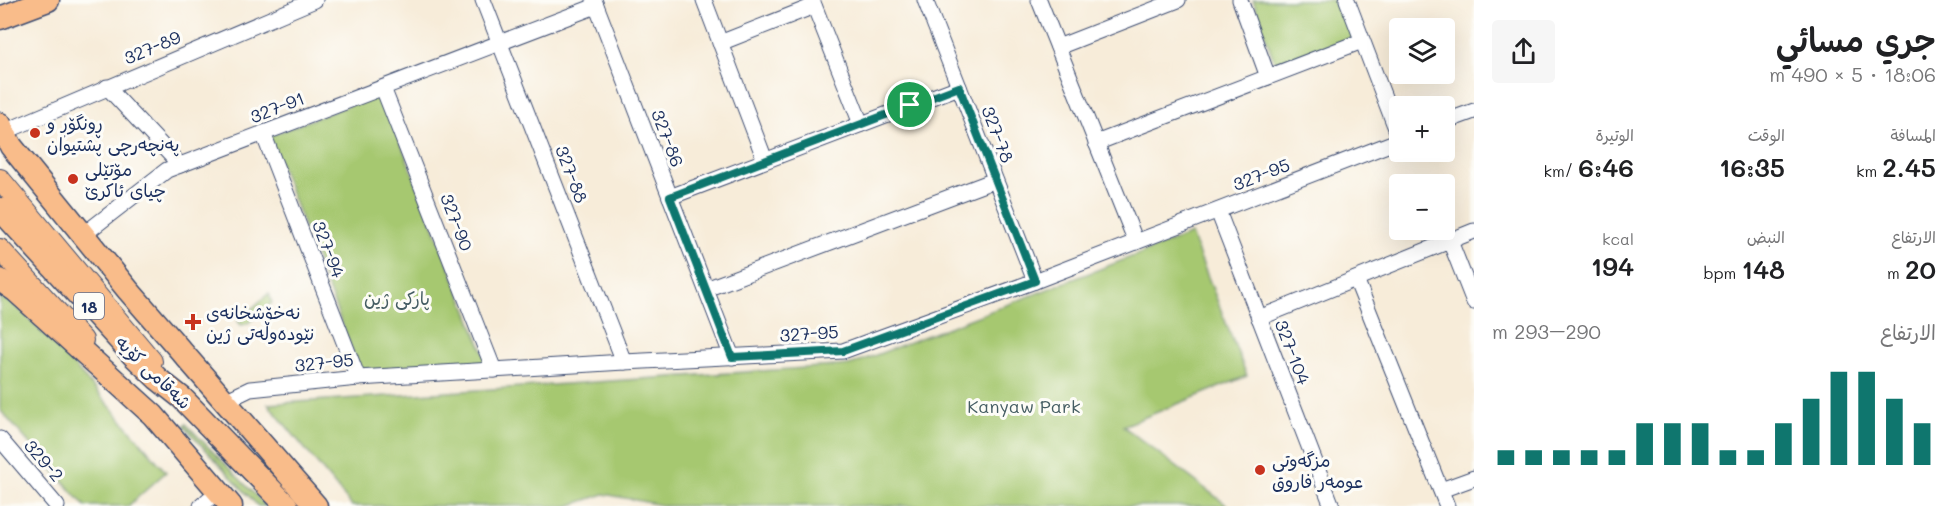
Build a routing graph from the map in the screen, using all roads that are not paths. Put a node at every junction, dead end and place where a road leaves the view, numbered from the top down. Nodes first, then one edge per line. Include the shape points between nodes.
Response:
1 (315, 0) edge
2 (483, 0) edge
3 (704, 0) edge
4 (925, 0) edge
5 (1039, 0) edge
6 (1178, 0) edge
7 (1240, 0) edge
8 (1347, 0) edge
9 (40, 3) edge
10 (595, 3) edge
11 (813, 3) edge
12 (0, 18) edge
13 (0, 33) edge
14 (1362, 41) junction
15 (500, 43) junction
16 (720, 43) junction
17 (1058, 46) junction
18 (1268, 77) junction
19 (107, 87) junction
20 (959, 87) junction
21 (383, 88) junction
22 (1389, 111) edge
23 (1474, 111) edge
24 (1455, 118) edge
25 (861, 124) junction
26 (2, 128) edge
27 (263, 134) junction
28 (1096, 142) junction
29 (1389, 143) edge
30 (765, 160) junction
31 (180, 165) junction
32 (0, 179) edge
33 (995, 180) junction
34 (670, 197) junction
35 (0, 209) edge
36 (1218, 211) junction
37 (1474, 231) edge
38 (83, 235) junction
39 (1450, 241) junction
40 (1136, 242) junction
41 (0, 249) edge
42 (1356, 279) junction
43 (0, 280) edge
44 (1035, 281) junction
45 (706, 289) junction
46 (1474, 302) edge
47 (1259, 318) junction
48 (732, 357) junction
49 (624, 362) junction
50 (494, 370) junction
51 (358, 378) junction
52 (182, 398) junction
53 (224, 402) junction
54 (153, 415) junction
55 (0, 439) edge
56 (1474, 478) edge
57 (1441, 490) junction
58 (225, 499) edge
59 (52, 504) edge
60 (201, 506) edge
61 (287, 506) edge
62 (316, 506) edge
63 (1332, 506) edge
64 (1447, 506) edge

1 - 19 street, 327-89
2 - 15 street, 327-88
3 - 16 street
4 - 20 street, 327-78
5 - 17 street
6 - 17 street
7 - 18 street
8 - 14 street
9 - 12 highway
9 - 13 highway via 4,24
10 - 15 street, 327-91
10 - 34 street, 327-86
11 - 16 street
11 - 25 street
14 - 18 street
14 - 22 street
15 - 21 street, 327-91
15 - 49 street, 327-88
16 - 30 street
17 - 28 street
18 - 28 street
19 - 26 street, 327-89
19 - 31 street
20 - 25 street
20 - 33 street, 327-78
21 - 27 street, 327-91
21 - 50 street, 327-90
23 - 24 street
25 - 30 street
26 - 38 highway via 11,146
27 - 31 street, 327-91
27 - 51 street, 327-94
28 - 40 street
29 - 36 street, 327-95
30 - 34 street
31 - 38 street, 327-91 via 167,170
32 - 52 main road
33 - 44 street, 327-78
33 - 45 street
34 - 45 street, 327-86
35 - 52 highway, شەقامی کۆیە / 18 via 134,356
36 - 40 street, 327-95
36 - 47 street, 327-104
37 - 39 street
38 - 53 highway
39 - 42 street
39 - 46 street
40 - 44 street, 327-95
41 - 54 main road, شەقامی کۆیە / 18
42 - 47 street
42 - 57 street
43 - 54 highway
44 - 48 street, 327-95 via 843,351
45 - 48 street, 327-86
47 - 63 street, 327-104
48 - 49 street, 327-95
49 - 50 street, 327-95
50 - 51 street, 327-95
51 - 53 street, 327-95 via 250,389
52 - 61 highway, شەقامی کۆیە / 18
53 - 62 highway
54 - 58 highway, شەقامی کۆیە / 18
55 - 59 street, 329-2
56 - 57 street
57 - 64 street
58 - 60 street

